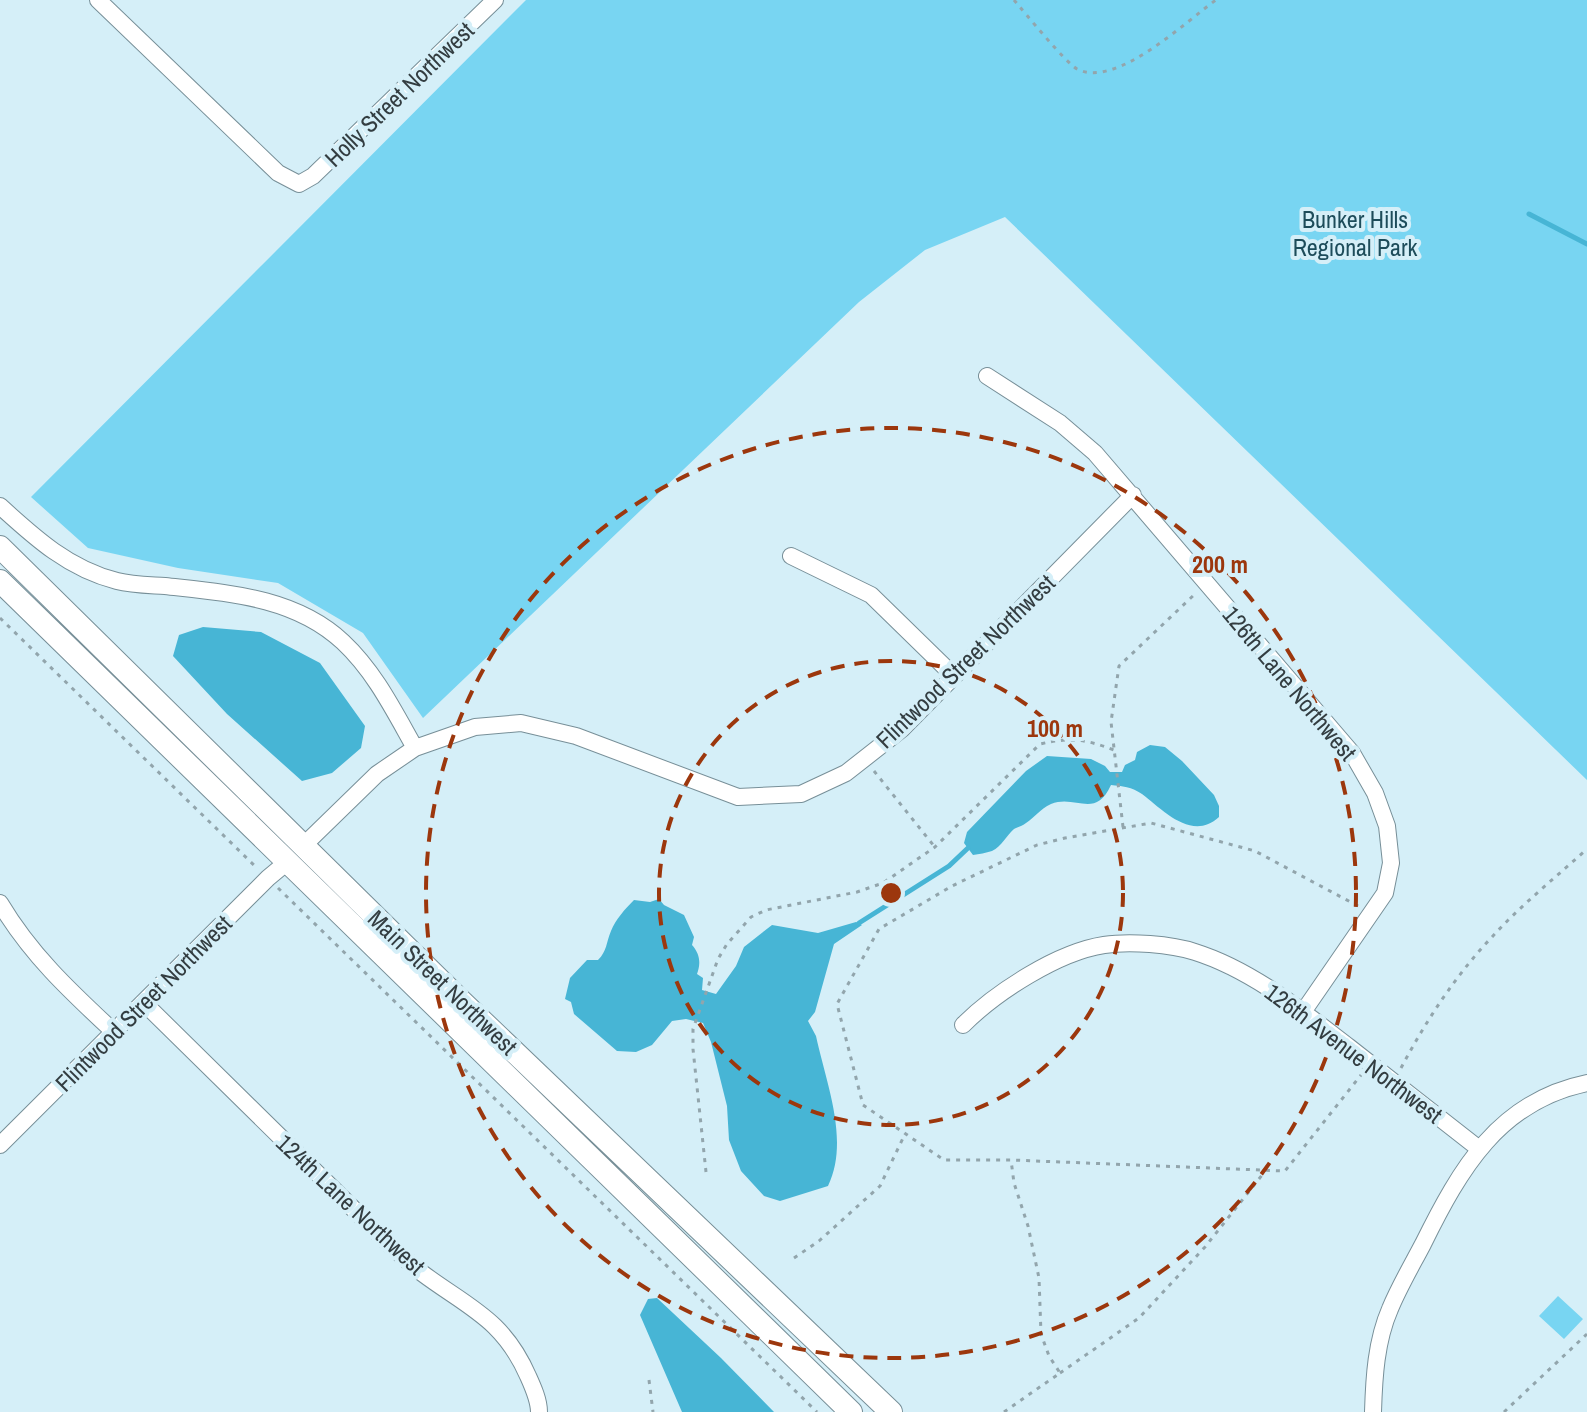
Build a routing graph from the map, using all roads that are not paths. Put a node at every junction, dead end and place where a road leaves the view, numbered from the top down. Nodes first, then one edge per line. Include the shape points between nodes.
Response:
1 (98, 0) edge
2 (495, 0) edge
3 (987, 376) dead end
4 (1133, 495) junction
5 (0, 506) edge
6 (0, 547) edge
7 (791, 556) dead end
8 (0, 581) edge
9 (954, 676) junction
10 (415, 748) junction
11 (303, 846) junction
12 (286, 863) junction
13 (0, 903) edge
14 (144, 1003) junction
15 (1303, 1012) junction
16 (963, 1025) dead end
17 (114, 1032) junction
18 (1587, 1083) edge
19 (0, 1145) edge
20 (1478, 1148) junction
21 (539, 1412) edge
22 (851, 1412) edge
23 (891, 1412) edge
24 (1373, 1412) edge

1 - 2 street, Holly Street Northwest via 278,173 299,184
3 - 4 street, 126th Lane Northwest via 1060,423
4 - 9 street, Flintwood Street Northwest
4 - 15 street, 126th Lane Northwest via 1352,753 1387,826 1391,863 1385,893
5 - 10 street via 40,543 73,564 118,582 252,597 305,616 366,665
6 - 11 main road, Main Street Northwest
7 - 9 street via 871,595
8 - 12 main road, Main Street Northwest
9 - 10 street, Flintwood Street Northwest via 902,729 846,773 801,794 738,797 576,736 521,723 475,727
10 - 11 street, Flintwood Street Northwest via 377,774
11 - 23 main road, Main Street Northwest
12 - 14 street, Flintwood Street Northwest
12 - 22 main road, Main Street Northwest
13 - 17 street via 52,973
14 - 17 street, Flintwood Street Northwest
14 - 21 street, 124th Lane Northwest via 385,1240 500,1330 519,1356
15 - 16 street, 126th Avenue Northwest via 1254,979 1195,952 1157,945 1104,945 1053,962 985,1003
15 - 20 street, 126th Avenue Northwest
17 - 19 street, Flintwood Street Northwest
18 - 20 street via 1538,1099
20 - 24 street via 1447,1196 1389,1312 1374,1372

